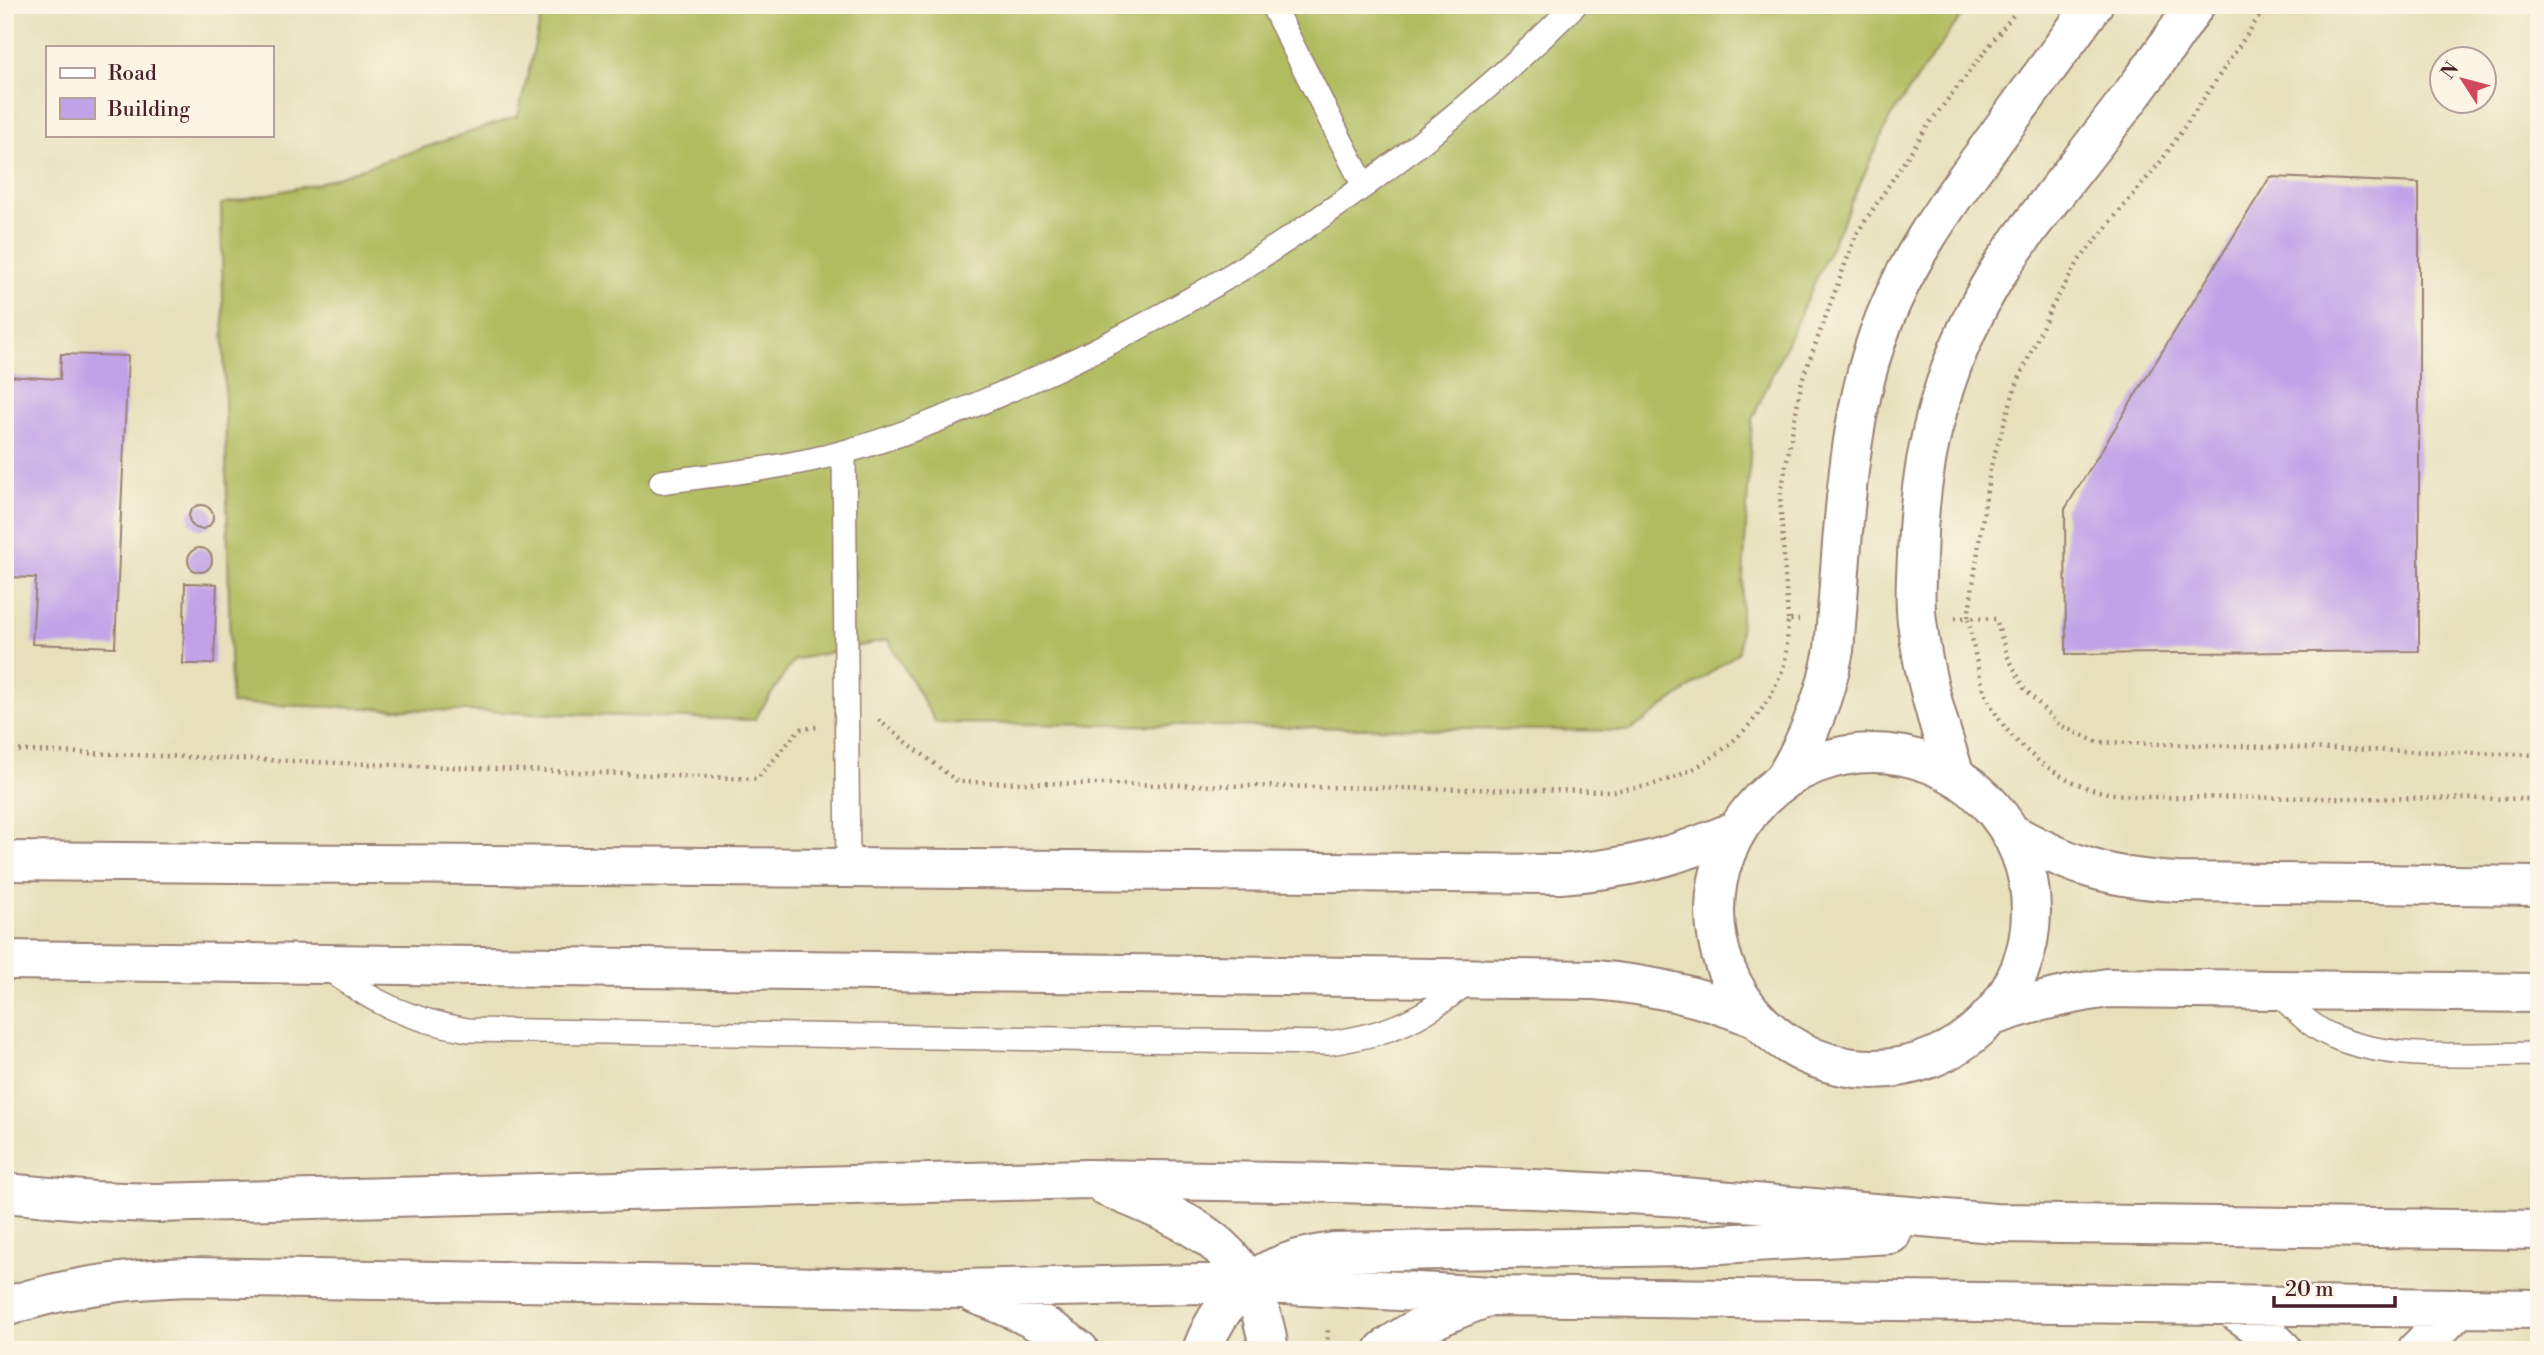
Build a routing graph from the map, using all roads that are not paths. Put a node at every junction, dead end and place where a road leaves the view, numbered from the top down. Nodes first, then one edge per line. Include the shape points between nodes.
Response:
1 (1272, 5) edge
2 (1575, 5) edge
3 (2093, 5) edge
4 (2195, 5) edge
5 (1364, 186) junction
6 (844, 452) junction
7 (661, 482) dead end
8 (1955, 775) junction
9 (1784, 780) junction
10 (1737, 830) junction
11 (2011, 833) junction
12 (5, 861) edge
13 (848, 867) junction
14 (2539, 886) edge
15 (5, 960) edge
16 (323, 964) junction
17 (1472, 978) junction
18 (2274, 989) junction
19 (2539, 993) edge
20 (1990, 1017) junction
21 (1755, 1018) junction
22 (2539, 1054) edge
23 (1088, 1179) junction
24 (5, 1192) edge
25 (1994, 1223) junction
26 (2539, 1230) edge
27 (1249, 1283) junction
28 (960, 1289) junction
29 (1493, 1296) junction
30 (2229, 1306) junction
31 (5, 1307) edge
32 (2460, 1308) junction
33 (2539, 1309) edge
34 (1079, 1350) edge
35 (1202, 1350) edge
36 (1269, 1350) edge
37 (1384, 1350) edge
38 (2283, 1350) edge
39 (2417, 1350) edge

1 - 5 lane
2 - 5 lane via 1425,141
3 - 9 street via 1943,209 1896,292 1874,348 1855,428 1827,684 1802,750
4 - 8 street via 2152,69 2006,260 1982,299 1942,394 1922,472 1916,618 1937,722
5 - 6 lane via 1206,291 1090,354 968,408
6 - 7 lane
6 - 13 lane
8 - 9 street via 1913,757 1869,753 1824,760
8 - 11 street via 1986,800
9 - 10 street
10 - 13 street via 1669,857 1559,874
10 - 21 street via 1721,867 1715,906 1718,947 1732,984
11 - 14 street via 2091,870 2133,880
11 - 20 street via 2025,863 2031,929 2010,991
12 - 13 street
15 - 16 street
16 - 17 street
16 - 17 lane via 386,1006 468,1030 1329,1043 1391,1030 1420,1017
17 - 21 street via 1636,984 1716,1002
18 - 19 street
18 - 20 street via 2108,988 2055,997
18 - 22 lane via 2320,1029 2365,1048 2401,1053
20 - 21 street via 1962,1043 1928,1060 1891,1070 1854,1069 1816,1060 1783,1043
23 - 24 street via 155,1203
23 - 25 street via 1534,1189
23 - 27 street via 1203,1232 1230,1256
25 - 26 street
25 - 27 street via 1687,1246 1334,1252 1302,1256
27 - 28 street
27 - 29 street
27 - 35 street via 1226,1305
27 - 36 street via 1264,1320
28 - 31 street via 188,1277 88,1285
28 - 34 street via 1013,1308
29 - 30 street
29 - 37 street via 1420,1326
30 - 32 street
30 - 38 street
32 - 33 street
32 - 39 street

